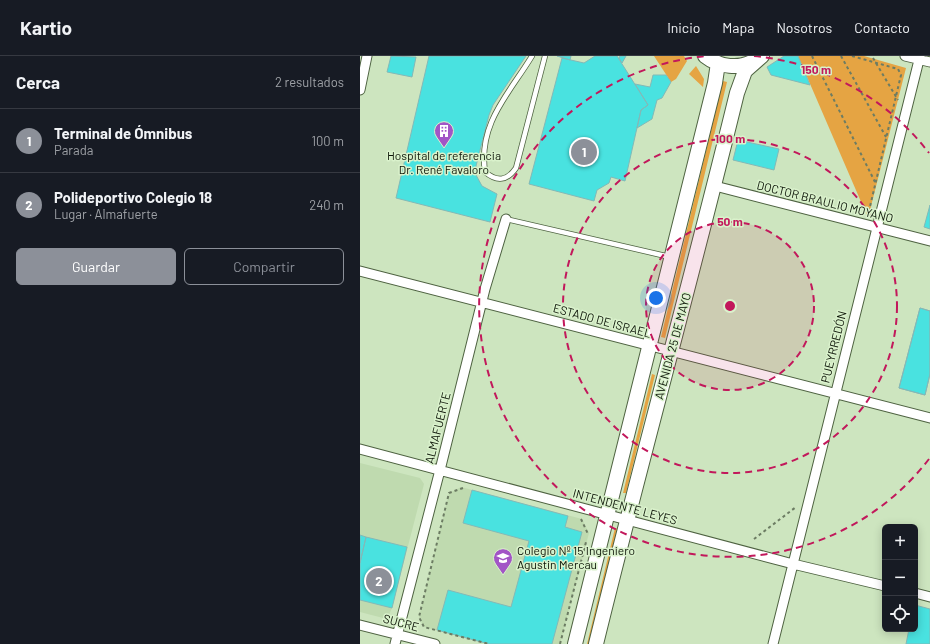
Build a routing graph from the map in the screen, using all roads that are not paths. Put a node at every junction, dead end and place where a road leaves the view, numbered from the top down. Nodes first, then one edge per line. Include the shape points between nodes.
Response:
1 (367, 56) edge
2 (532, 56) edge
3 (545, 56) edge
4 (705, 56) edge
5 (761, 56) edge
6 (905, 56) edge
7 (919, 58) edge
8 (930, 62) edge
9 (718, 63) junction
10 (360, 90) edge
11 (714, 186) junction
12 (506, 219) joint
13 (877, 228) junction
14 (930, 242) edge
15 (672, 257) junction
16 (360, 271) edge
17 (482, 302) junction
18 (649, 346) junction
19 (671, 353) junction
20 (835, 394) junction
21 (930, 418) edge
22 (360, 448) edge
23 (440, 470) junction
24 (609, 514) junction
25 (626, 520) junction
26 (793, 564) junction
27 (882, 585) edge
28 (918, 594) edge
29 (930, 597) edge
30 (360, 625) edge
31 (397, 634) junction
32 (394, 644) edge
33 (435, 644) edge
34 (575, 644) edge
35 (596, 644) edge
36 (773, 644) edge

1 - 10 street
2 - 3 lane via 502,99 492,119 483,160 485,172 492,178 502,179 511,175 516,168
4 - 9 main road, AVENIDA 25 DE MAYO
5 - 9 main road, AVENIDA 25 DE MAYO via 741,65 729,66
5 - 11 main road, AVENIDA 25 DE MAYO via 745,71 741,79
6 - 7 street
7 - 8 street
7 - 13 street, PUEYRREDÓN
9 - 15 main road, AVENIDA 25 DE MAYO via 716,83
11 - 13 street, DOCTOR BRAULIO MOYANO
11 - 19 main road, AVENIDA 25 DE MAYO
12 - 15 lane
12 - 17 street, ALMAFUERTE
13 - 14 street, DOCTOR BRAULIO MOYANO
13 - 20 street, PUEYRREDÓN
15 - 18 main road, AVENIDA 25 DE MAYO
16 - 17 street, ESTADO DE ISRAEL
17 - 18 street, ESTADO DE ISRAEL
17 - 23 street, ALMAFUERTE
18 - 19 street, ESTADO DE ISRAEL
18 - 24 main road, AVENIDA 25 DE MAYO
19 - 20 street, ESTADO DE ISRAEL
19 - 25 main road, AVENIDA 25 DE MAYO
20 - 21 street, ESTADO DE ISRAEL
20 - 26 street, PUEYRREDÓN
22 - 23 street, INTENDENTE LEYES
23 - 24 street, INTENDENTE LEYES
23 - 31 street, ALMAFUERTE
24 - 25 street, INTENDENTE LEYES
24 - 34 main road, AVENIDA 25 DE MAYO
25 - 26 street, INTENDENTE LEYES
25 - 35 main road, AVENIDA 25 DE MAYO
26 - 27 street, INTENDENTE LEYES
26 - 36 street, PUEYRREDÓN
28 - 29 street
30 - 31 street, SUCRE
31 - 32 street, ALMAFUERTE
31 - 33 street, SUCRE

